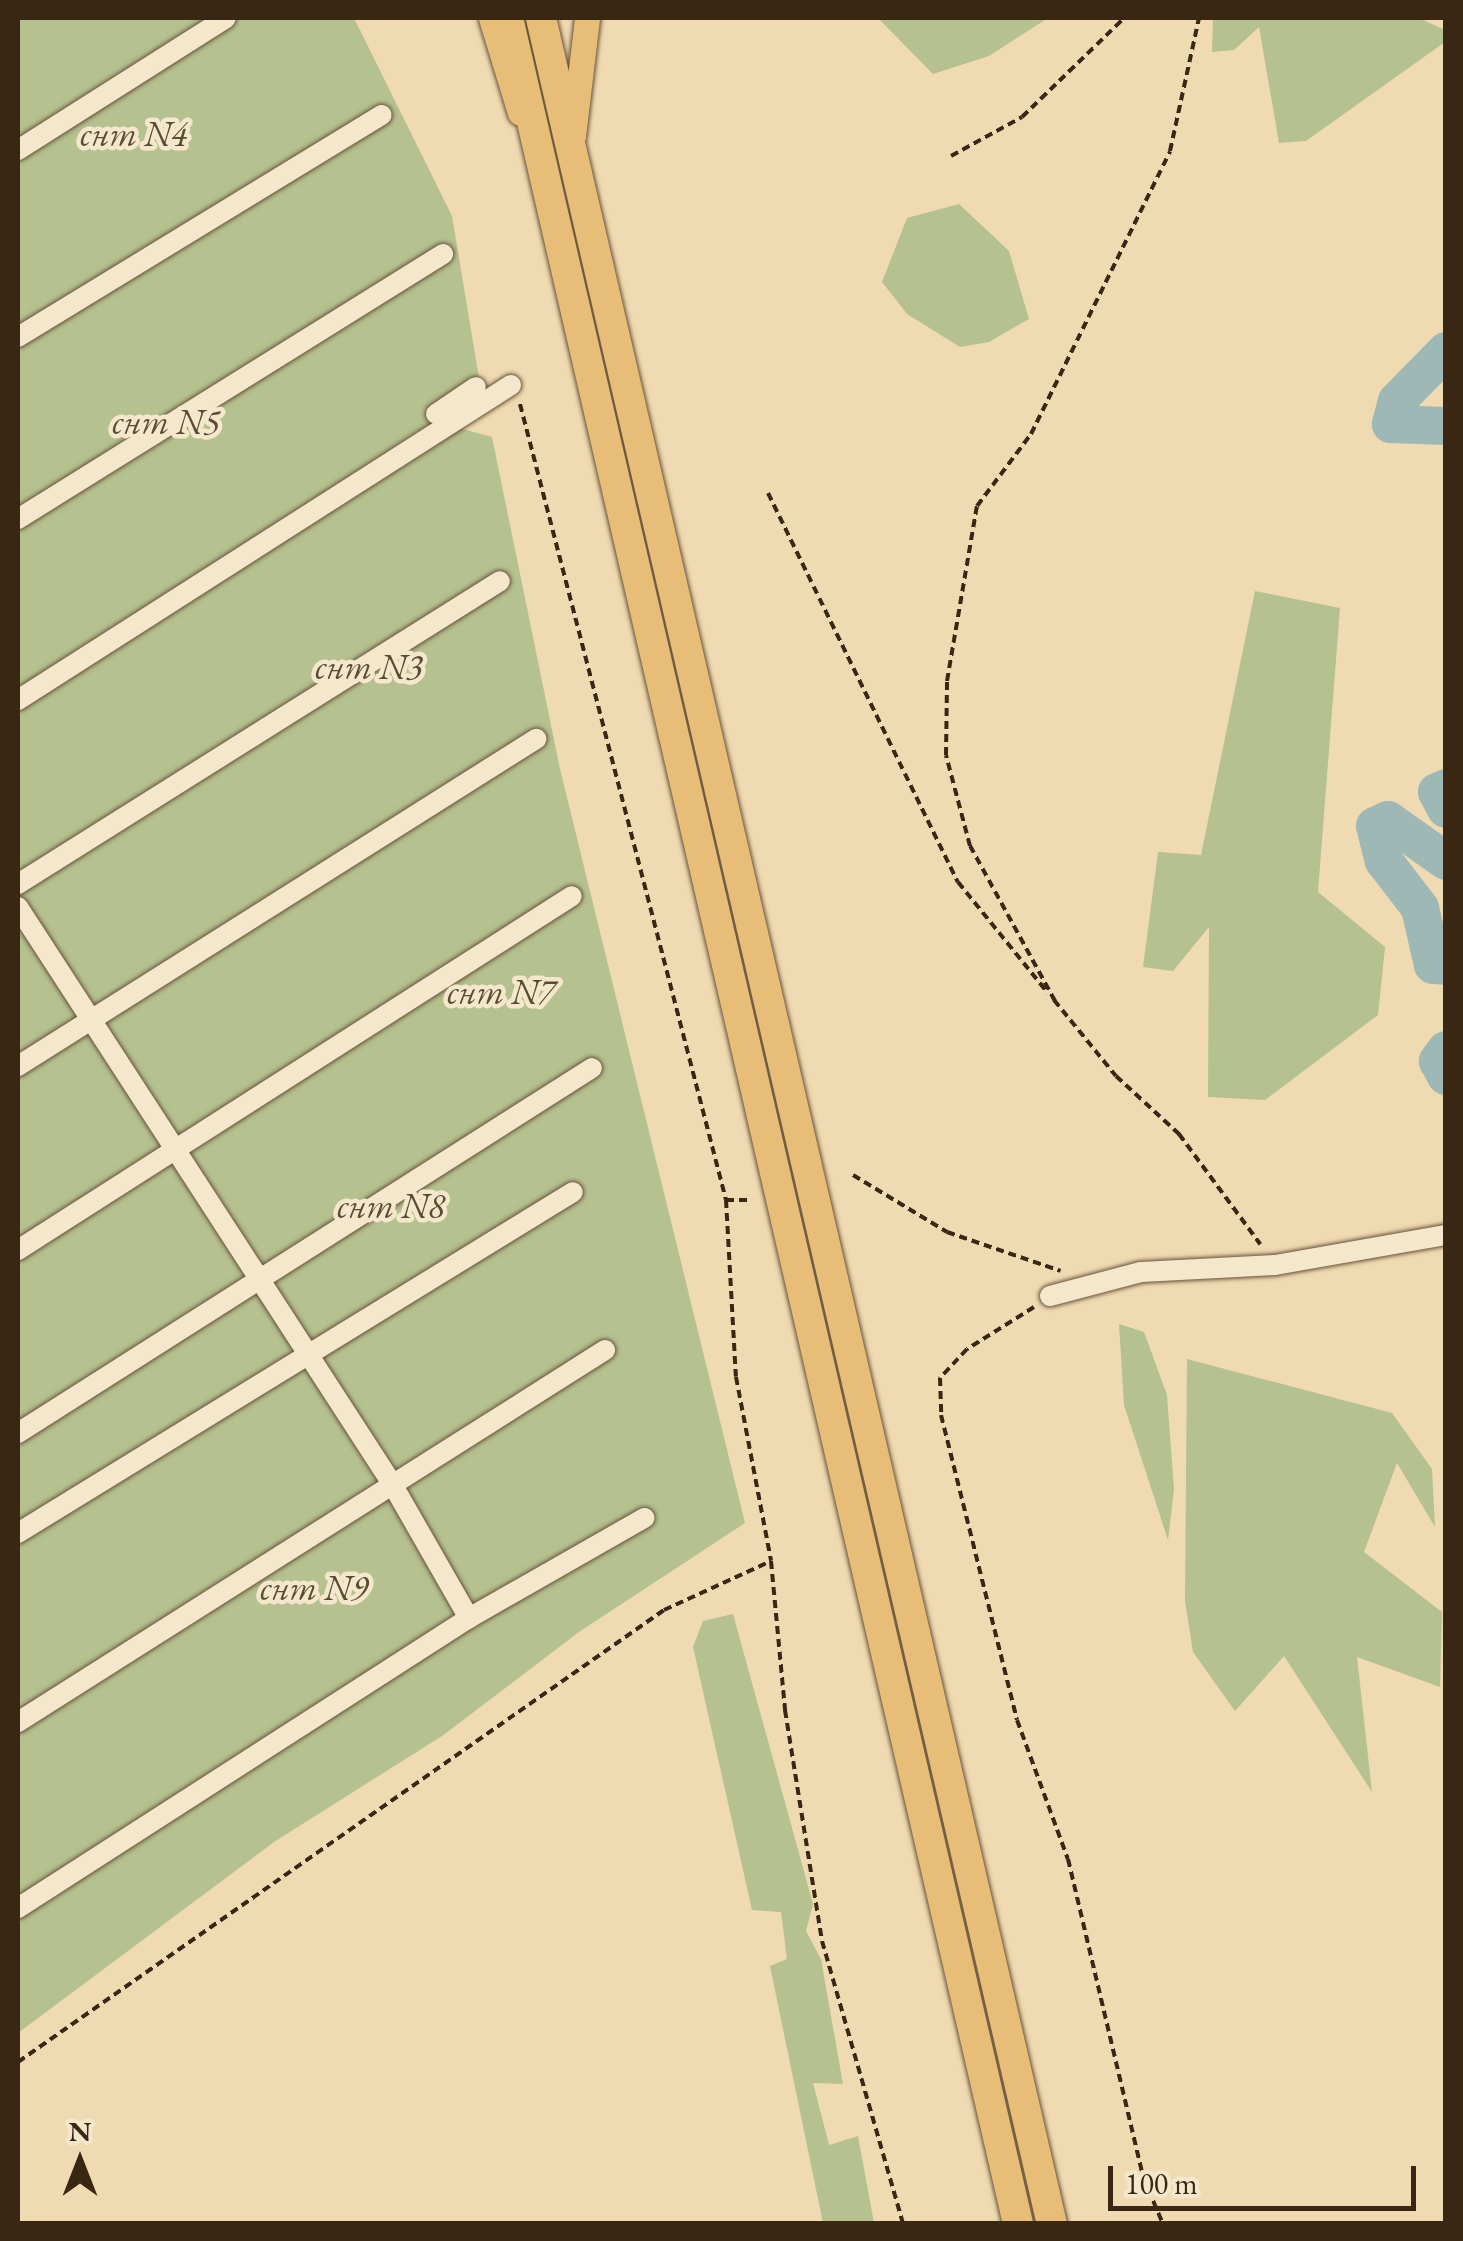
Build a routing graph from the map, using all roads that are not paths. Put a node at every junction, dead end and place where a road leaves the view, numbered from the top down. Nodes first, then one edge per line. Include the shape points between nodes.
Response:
1 (226, 18) edge
2 (491, 18) edge
3 (508, 18) edge
4 (541, 18) edge
5 (587, 18) edge
6 (382, 115) dead end
7 (18, 150) edge
8 (572, 151) junction
9 (539, 154) junction
10 (443, 254) dead end
11 (18, 337) edge
12 (511, 385) road end
13 (476, 387) dead end
14 (18, 518) edge
15 (500, 581) dead end
16 (18, 690) edge
17 (18, 700) edge
18 (536, 739) dead end
19 (18, 884) edge
20 (572, 896) dead end
21 (18, 906) edge
22 (91, 1020) junction
23 (18, 1066) edge
24 (592, 1068) dead end
25 (174, 1149) junction
26 (573, 1192) dead end
27 (1446, 1235) edge
28 (18, 1250) edge
29 (259, 1279) junction
30 (1050, 1296) road end
31 (605, 1350) dead end
32 (306, 1352) junction
33 (18, 1433) edge
34 (391, 1482) junction
35 (644, 1518) dead end
36 (18, 1533) edge
37 (469, 1618) junction
38 (18, 1722) edge
39 (18, 1908) edge
40 (1018, 2224) edge
41 (1052, 2224) edge

1 - 7 street
2 - 9 main road via 510,94
3 - 9 highway
4 - 8 highway
5 - 8 main road
6 - 11 street
8 - 41 highway
9 - 40 highway
10 - 14 street
12 - 17 street
13 - 16 street
15 - 19 street
18 - 22 street
20 - 25 street
21 - 22 street
22 - 23 street
22 - 25 street
24 - 29 street
25 - 28 street
25 - 29 street
26 - 32 street
27 - 30 street via 1276,1265 1079,1284
29 - 32 street
29 - 33 street
31 - 34 street
32 - 34 street
32 - 36 street
34 - 37 street
34 - 38 street
35 - 37 street
37 - 39 street

